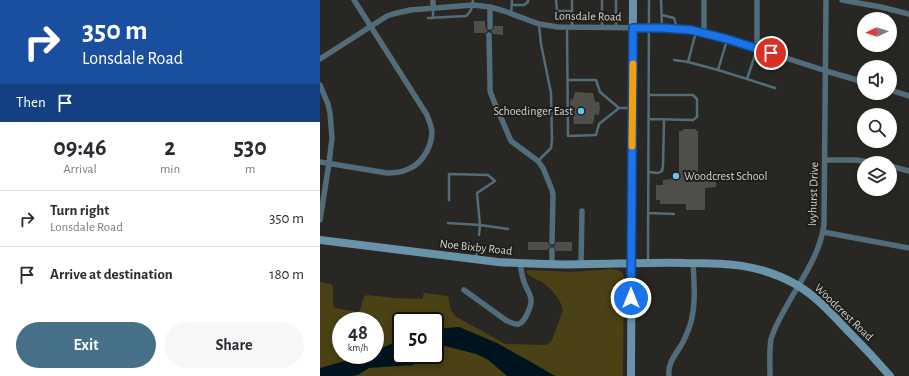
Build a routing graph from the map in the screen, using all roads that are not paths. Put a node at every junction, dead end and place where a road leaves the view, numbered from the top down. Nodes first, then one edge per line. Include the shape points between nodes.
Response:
1 (354, 0) edge
2 (433, 0) edge
3 (512, 0) edge
4 (528, 0) edge
5 (556, 0) edge
6 (572, 0) edge
7 (602, 0) edge
8 (616, 0) edge
9 (633, 0) edge
10 (649, 0) edge
11 (661, 0) edge
12 (704, 0) edge
13 (757, 0) edge
14 (826, 0) edge
15 (842, 0) edge
16 (466, 3) edge
17 (473, 3) edge
18 (512, 5) junction
19 (433, 8) junction
20 (490, 8) junction
21 (572, 11) junction
22 (511, 14) junction
23 (909, 14) edge
24 (662, 15) junction
25 (428, 18) dead end
26 (433, 18) junction
27 (539, 24) junction
28 (371, 27) junction
29 (490, 27) dead end
30 (570, 27) junction
31 (602, 27) junction
32 (616, 27) junction
33 (633, 28) junction
34 (649, 28) junction
35 (662, 28) junction
36 (677, 29) junction
37 (697, 31) junction
38 (704, 33) junction
39 (490, 35) dead end
40 (727, 39) junction
41 (757, 48) junction
42 (320, 59) edge
43 (674, 60) dead end
44 (688, 62) junction
45 (718, 70) junction
46 (826, 71) junction
47 (748, 79) junction
48 (568, 80) junction
49 (857, 80) edge
50 (320, 85) edge
51 (775, 88) dead end
52 (897, 92) edge
53 (649, 94) junction
54 (909, 96) edge
55 (619, 108) junction
56 (632, 108) junction
57 (649, 120) junction
58 (664, 120) junction
59 (825, 160) junction
60 (857, 160) edge
61 (538, 161) junction
62 (320, 162) edge
63 (329, 163) junction
64 (897, 168) edge
65 (648, 172) junction
66 (909, 172) edge
67 (449, 200) dead end
68 (582, 211) dead end
69 (648, 213) junction
70 (674, 214) dead end
71 (320, 220) edge
72 (448, 223) dead end
73 (480, 225) junction
74 (508, 229) dead end
75 (823, 232) junction
76 (479, 235) dead end
77 (320, 240) edge
78 (552, 242) dead end
79 (478, 243) dead end
80 (909, 248) edge
81 (552, 250) dead end
82 (476, 259) junction
83 (648, 262) junction
84 (520, 263) junction
85 (631, 263) junction
86 (693, 263) junction
87 (552, 264) junction
88 (581, 265) junction
89 (798, 286) junction
90 (464, 290) dead end
91 (631, 376) edge
92 (669, 376) edge
93 (770, 376) edge
94 (890, 376) edge

1 - 28 street
2 - 19 street
3 - 18 lane
4 - 18 lane via 524,5
5 - 21 lane via 557,11
6 - 21 lane
7 - 31 lane
8 - 32 lane
9 - 33 street
10 - 34 lane
11 - 24 lane
12 - 38 street
13 - 41 street
14 - 46 street, Ivyhurst Drive
15 - 23 street
16 - 17 street, Lonsdale Road
16 - 19 street, Lonsdale Road
17 - 20 street, Lonsdale Road
17 - 26 lane via 470,13 466,16
18 - 22 lane
19 - 26 lane
19 - 28 street, Lonsdale Road via 393,14
20 - 22 street, Lonsdale Road
20 - 29 street
21 - 30 lane
22 - 27 street, Lonsdale Road
24 - 35 lane
24 - 36 lane via 674,18
25 - 26 lane
27 - 30 street, Lonsdale Road
27 - 61 lane via 551,93 552,140 551,148
28 - 42 street, Lonsdale Road
28 - 63 street via 427,115 432,133 428,151 411,168 396,173
30 - 31 street, Lonsdale Road
30 - 48 lane
31 - 32 street, Lonsdale Road
32 - 33 street, Lonsdale Road
33 - 34 street, Lonsdale Road
33 - 56 street
34 - 35 street, Lonsdale Road
34 - 53 lane
35 - 36 street, Lonsdale Road
36 - 37 street, Lonsdale Road
37 - 38 street, Lonsdale Road
37 - 44 lane
38 - 40 street, Lonsdale Road
39 - 61 street via 490,92 511,141
40 - 41 street, Lonsdale Road
40 - 45 lane
41 - 46 street, Lonsdale Road
41 - 47 lane
43 - 44 lane
44 - 45 lane
45 - 47 lane
46 - 49 street, Lonsdale Road
46 - 59 street, Ivyhurst Drive
47 - 51 lane
48 - 55 lane via 596,80 600,92
48 - 55 lane via 568,136 596,135 599,124
50 - 63 street via 330,113 332,138
52 - 54 street
53 - 57 lane
53 - 58 lane via 693,95 697,99 697,117 693,120
55 - 56 lane
56 - 85 street
57 - 58 lane
57 - 65 lane
58 - 65 lane via 664,166 658,173
59 - 60 street
59 - 75 street, Ivyhurst Drive
61 - 78 street via 552,190
62 - 63 street
63 - 71 street
64 - 66 street
65 - 69 lane
67 - 73 lane via 449,174 488,175 495,181 477,193
68 - 88 street
69 - 70 lane
69 - 83 lane
72 - 73 lane
73 - 74 lane
73 - 76 lane
75 - 80 street
75 - 89 street, Ivyhurst Drive via 814,258
77 - 82 street, Noe Bixby Road
79 - 82 lane
81 - 87 street
82 - 84 street, Noe Bixby Road
83 - 85 street, Woodcrest Road
83 - 86 street, Woodcrest Road
84 - 87 street, Noe Bixby Road
84 - 90 street via 531,299 524,320 520,323 507,321
85 - 88 street, Noe Bixby Road
85 - 91 street
86 - 89 street, Woodcrest Road via 748,266 774,274
86 - 92 street via 694,301 691,322 668,368
87 - 88 street, Noe Bixby Road
89 - 93 street, Ivyhurst Drive via 771,339
89 - 94 street, Woodcrest Road via 828,309

